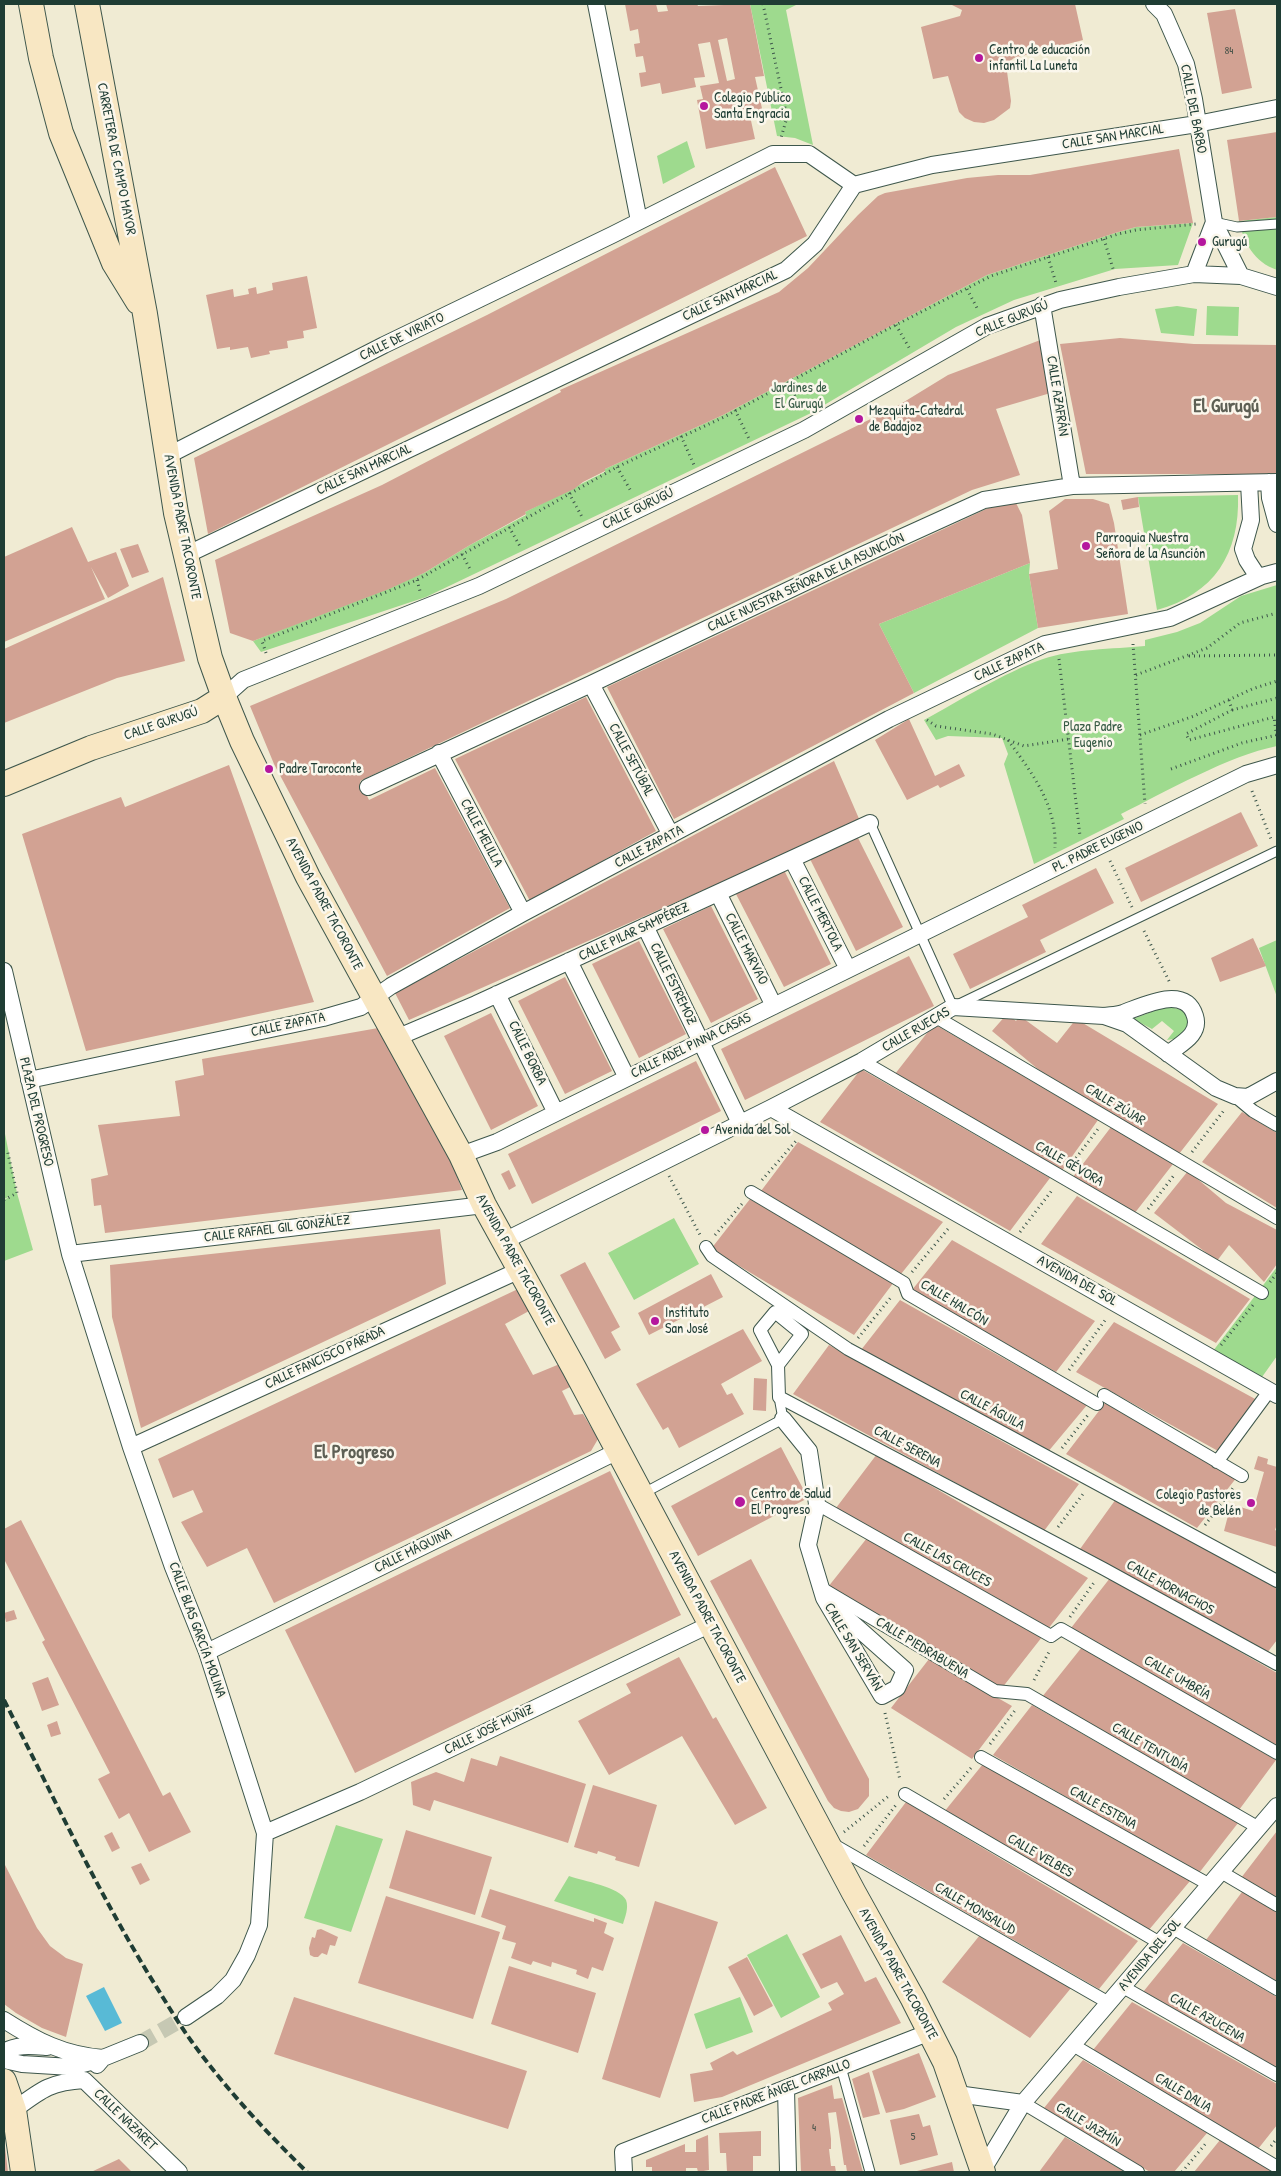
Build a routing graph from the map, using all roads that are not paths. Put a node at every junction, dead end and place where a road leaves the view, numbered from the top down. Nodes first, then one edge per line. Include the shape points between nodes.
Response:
1 (31, 4) edge
2 (87, 4) edge
3 (596, 4) edge
4 (1165, 7) edge
5 (1277, 108) edge
6 (1197, 124) junction
7 (854, 185) junction
8 (639, 221) junction
9 (1214, 222) junction
10 (1277, 224) edge
11 (1194, 274) junction
12 (1241, 276) junction
13 (1277, 286) edge
14 (1042, 305) junction
15 (145, 314) junction
16 (168, 456) junction
17 (1273, 482) edge
18 (1249, 483) junction
19 (1072, 486) junction
20 (1277, 524) edge
21 (186, 555) junction
22 (1277, 572) edge
23 (1258, 577) junction
24 (591, 684) junction
25 (224, 697) junction
26 (439, 754) junction
27 (1277, 765) edge
28 (4, 784) edge
29 (368, 787) dead end
30 (870, 823) joint
31 (671, 835) junction
32 (1276, 851) edge
33 (792, 859) junction
34 (718, 893) junction
35 (523, 914) junction
36 (645, 926) junction
37 (920, 934) junction
38 (569, 961) junction
39 (848, 970) junction
40 (4, 971) edge
41 (497, 994) junction
42 (374, 998) junction
43 (774, 1006) junction
44 (952, 1008) junction
45 (1104, 1016) junction
46 (936, 1017) junction
47 (396, 1038) junction
48 (701, 1042) junction
49 (1168, 1054) junction
50 (862, 1060) junction
51 (627, 1078) junction
52 (29, 1080) junction
53 (1277, 1081) edge
54 (1235, 1096) junction
55 (771, 1108) junction
56 (556, 1113) junction
57 (740, 1122) junction
58 (1277, 1125) edge
59 (461, 1156) junction
60 (751, 1192) dead end
61 (484, 1205) junction
62 (1277, 1218) edge
63 (504, 1241) junction
64 (706, 1247) road end
65 (70, 1254) junction
66 (520, 1270) junction
67 (1262, 1293) road end
68 (778, 1365) dead end
69 (1274, 1393) edge
70 (779, 1397) junction
71 (783, 1419) junction
72 (131, 1447) junction
73 (618, 1451) junction
74 (1217, 1462) junction
75 (1242, 1476) road end
76 (641, 1494) junction
77 (817, 1504) junction
78 (1049, 1539) joint
79 (1277, 1581) edge
80 (822, 1593) junction
81 (710, 1624) junction
82 (1062, 1629) joint
83 (208, 1652) junction
84 (1277, 1664) edge
85 (1027, 1694) joint
86 (882, 1696) joint
87 (1277, 1753) edge
88 (981, 1757) road end
89 (900, 1791) road end
90 (1275, 1812) edge
91 (1259, 1828) junction
92 (265, 1833) junction
93 (825, 1840) junction
94 (1221, 1872) junction
95 (1210, 1885) junction
96 (1277, 1905) edge
97 (1173, 1928) junction
98 (1160, 1943) junction
99 (1123, 1987) junction
100 (1277, 1989) edge
101 (1109, 2003) junction
102 (186, 2017) tunnel mouth
103 (4, 2020) edge
104 (930, 2032) junction
105 (140, 2044) tunnel mouth
106 (1073, 2045) junction
107 (54, 2048) junction
108 (4, 2052) edge
109 (103, 2058) junction
110 (4, 2060) edge
111 (841, 2067) junction
112 (1277, 2075) edge
113 (84, 2080) junction
114 (4, 2081) edge
115 (786, 2088) junction
116 (957, 2094) junction
117 (1023, 2103) junction
118 (14, 2110) junction
119 (1277, 2167) edge
120 (23, 2172) edge
121 (179, 2172) edge
122 (624, 2172) edge
123 (788, 2172) edge
124 (870, 2172) edge
125 (984, 2172) edge
126 (1138, 2172) edge

1 - 15 main road via 61,133 114,263
2 - 15 main road, CARRETERA DE CAMPO MAYOR
3 - 8 street
4 - 6 street, CALLE DEL BARBO via 1186,64
5 - 6 street, CALLE SAN MARCIAL
6 - 7 street, CALLE SAN MARCIAL via 932,165
6 - 9 street, CALLE DEL BARBO
7 - 8 street, CALLE DE VIRIATO via 809,154 773,154
7 - 21 street, CALLE SAN MARCIAL via 816,244 786,270
8 - 16 street, CALLE DE VIRIATO via 384,345
9 - 10 lane via 1237,227
9 - 11 street
9 - 12 street, CALLE DEL BARBO
11 - 12 street, CALLE GURUGÚ
11 - 14 street, CALLE GURUGÚ
12 - 13 street, CALLE GURUGÚ
14 - 19 street, CALLE AZAFRÁN
14 - 25 street, CALLE GURUGÚ via 987,326 804,430 426,608 243,680
15 - 16 main road, AVENIDA PADRE TACORONTE
16 - 21 main road, AVENIDA PADRE TACORONTE
17 - 18 street, CALLE NUESTRA SEÑORA DE LA ASUNCIÓN
17 - 20 street, CALLE NUESTRA SEÑORA DE LA ASUNCIÓN via 1270,498
18 - 19 street, CALLE NUESTRA SEÑORA DE LA ASUNCIÓN
18 - 23 street via 1250,520 1243,549
19 - 24 street, CALLE NUESTRA SEÑORA DE LA ASUNCIÓN via 984,500
21 - 25 main road, AVENIDA PADRE TACORONTE via 210,658
22 - 23 street, CALLE ZAPATA
23 - 31 street, CALLE ZAPATA via 1170,618 1045,644 909,710
24 - 26 street, CALLE NUESTRA SEÑORA DE LA ASUNCIÓN
24 - 31 street, CALLE SETÚBAL
25 - 28 main road, CALLE GURUGÚ via 202,711 91,748
25 - 42 main road, AVENIDA PADRE TACORONTE via 308,877
26 - 29 street, CALLE NUESTRA SEÑORA DE LA ASUNCIÓN
26 - 35 street, CALLE MELILLA
27 - 37 street, PL. PADRE EUGENIO via 1246,774
30 - 33 street, CALLE PILAR SAMPÉREZ
30 - 37 lane
31 - 35 street, CALLE ZAPATA
32 - 44 lane
33 - 34 street, CALLE PILAR SAMPÉREZ
33 - 39 street, CALLE MERTOLA
34 - 36 street, CALLE PILAR SAMPÉREZ
34 - 43 street, CALLE MARVAO
35 - 42 street, CALLE ZAPATA
36 - 38 street, CALLE PILAR SAMPÉREZ
36 - 48 street, CALLE ESTREMOZ
37 - 39 street, CALLE ADEL PINNA CASAS
37 - 44 lane
38 - 41 street, CALLE PILAR SAMPÉREZ
38 - 51 street
39 - 43 street, CALLE ADEL PINNA CASAS
40 - 52 street, PLAZA DEL PROGRESO
41 - 47 street, CALLE PILAR SAMPÉREZ
41 - 56 street, CALLE BORBA
42 - 47 main road, AVENIDA PADRE TACORONTE
42 - 52 street, CALLE ZAPATA via 361,1007 323,1018
43 - 48 street, CALLE ADEL PINNA CASAS
44 - 45 street, CALLE RUECAS
44 - 46 street, CALLE RUECAS
45 - 49 street, CALLE RUECAS via 1127,1024
45 - 49 street, CALLE RUECAS via 1121,1014 1153,1001 1183,1002 1196,1018 1195,1028 1190,1038
46 - 50 street, CALLE RUECAS
46 - 62 street, CALLE ZÚJAR
47 - 59 main road, AVENIDA PADRE TACORONTE
48 - 51 street, CALLE ADEL PINNA CASAS
48 - 57 street, CALLE ESTREMOZ
49 - 54 street, CALLE RUECAS via 1216,1088
50 - 55 street, CALLE RUECAS
50 - 67 street, CALLE GÉVORA
51 - 56 street, CALLE ADEL PINNA CASAS
52 - 65 street, PLAZA DEL PROGRESO
53 - 54 street via 1248,1097
54 - 58 street, CALLE RUECAS
55 - 57 street
55 - 69 street, AVENIDA DEL SOL
56 - 59 street, CALLE ADEL PINNA CASAS
57 - 63 street
59 - 61 main road, AVENIDA PADRE TACORONTE
60 - 74 street, CALLE HALCÓN via 904,1283 908,1294 1059,1382
61 - 63 main road, AVENIDA PADRE TACORONTE
61 - 65 street, CALLE RAFAEL GIL GONZÁLEZ
63 - 66 main road, AVENIDA PADRE TACORONTE
64 - 79 street, CALLE ÁGUILA via 712,1256 848,1349
65 - 72 street, CALLE BLAS GARCÍA MOLINA
66 - 72 street, CALLE FANCISCO PARADA
66 - 73 main road, AVENIDA PADRE TACORONTE
68 - 70 street
69 - 74 street
70 - 71 lane
70 - 78 street, CALLE SERENA
71 - 76 lane
71 - 77 street via 809,1451
72 - 83 street, CALLE BLAS GARCÍA MOLINA via 173,1567
73 - 76 main road, AVENIDA PADRE TACORONTE
73 - 83 street, CALLE MÁQUINA
74 - 75 street, CALLE HALCÓN
76 - 81 main road, AVENIDA PADRE TACORONTE
77 - 80 street via 808,1545
77 - 82 street, CALLE LAS CRUCES via 1051,1636
78 - 84 street, CALLE HORNACHOS
80 - 85 street, CALLE PIEDRABUENA via 995,1691
80 - 86 street, CALLE SAN SERVÁN
80 - 86 street, CALLE PIEDRABUENA via 905,1670 897,1688
81 - 92 street, CALLE JOSÉ MUÑIZ via 360,1792
81 - 93 main road, AVENIDA PADRE TACORONTE
82 - 87 street, CALLE UMBRÍA
83 - 92 street, CALLE BLAS GARCÍA MOLINA
85 - 91 street, CALLE TENTUDÍA
88 - 95 street, CALLE ESTENA
89 - 98 street, CALLE VELBES
90 - 91 street, AVENIDA DEL SOL
91 - 94 street, AVENIDA DEL SOL
92 - 102 street, CALLE BLAS GARCÍA MOLINA via 259,1925 247,1956 233,1980 217,1996
93 - 101 street, CALLE MONSALUD
93 - 104 main road, AVENIDA PADRE TACORONTE
94 - 95 street, AVENIDA DEL SOL
94 - 96 street
95 - 97 street, AVENIDA DEL SOL
97 - 98 street, AVENIDA DEL SOL
97 - 100 street
98 - 99 street, AVENIDA DEL SOL
99 - 101 street, AVENIDA DEL SOL
99 - 112 street, CALLE AZUCENA
101 - 106 street, AVENIDA DEL SOL
103 - 107 street
104 - 111 street, CALLE PADRE ÁNGEL CARRALLO
104 - 116 main road, AVENIDA PADRE TACORONTE
105 - 109 street
106 - 117 street, AVENIDA DEL SOL
106 - 119 street, CALLE DALIA
107 - 108 street via 32,2046 10,2048
107 - 109 street
109 - 110 street via 71,2067
109 - 113 street
111 - 115 street, CALLE PADRE ÁNGEL CARRALLO
111 - 124 lane
113 - 118 street, CALLE NAZARET via 61,2082
113 - 121 street, CALLE NAZARET
114 - 118 main road
115 - 122 street, CALLE PADRE ÁNGEL CARRALLO via 623,2152
115 - 123 street
116 - 117 street
116 - 125 main road, AVENIDA PADRE TACORONTE
117 - 125 street, AVENIDA DEL SOL
117 - 126 street, CALLE JAZMÍN
118 - 120 main road

